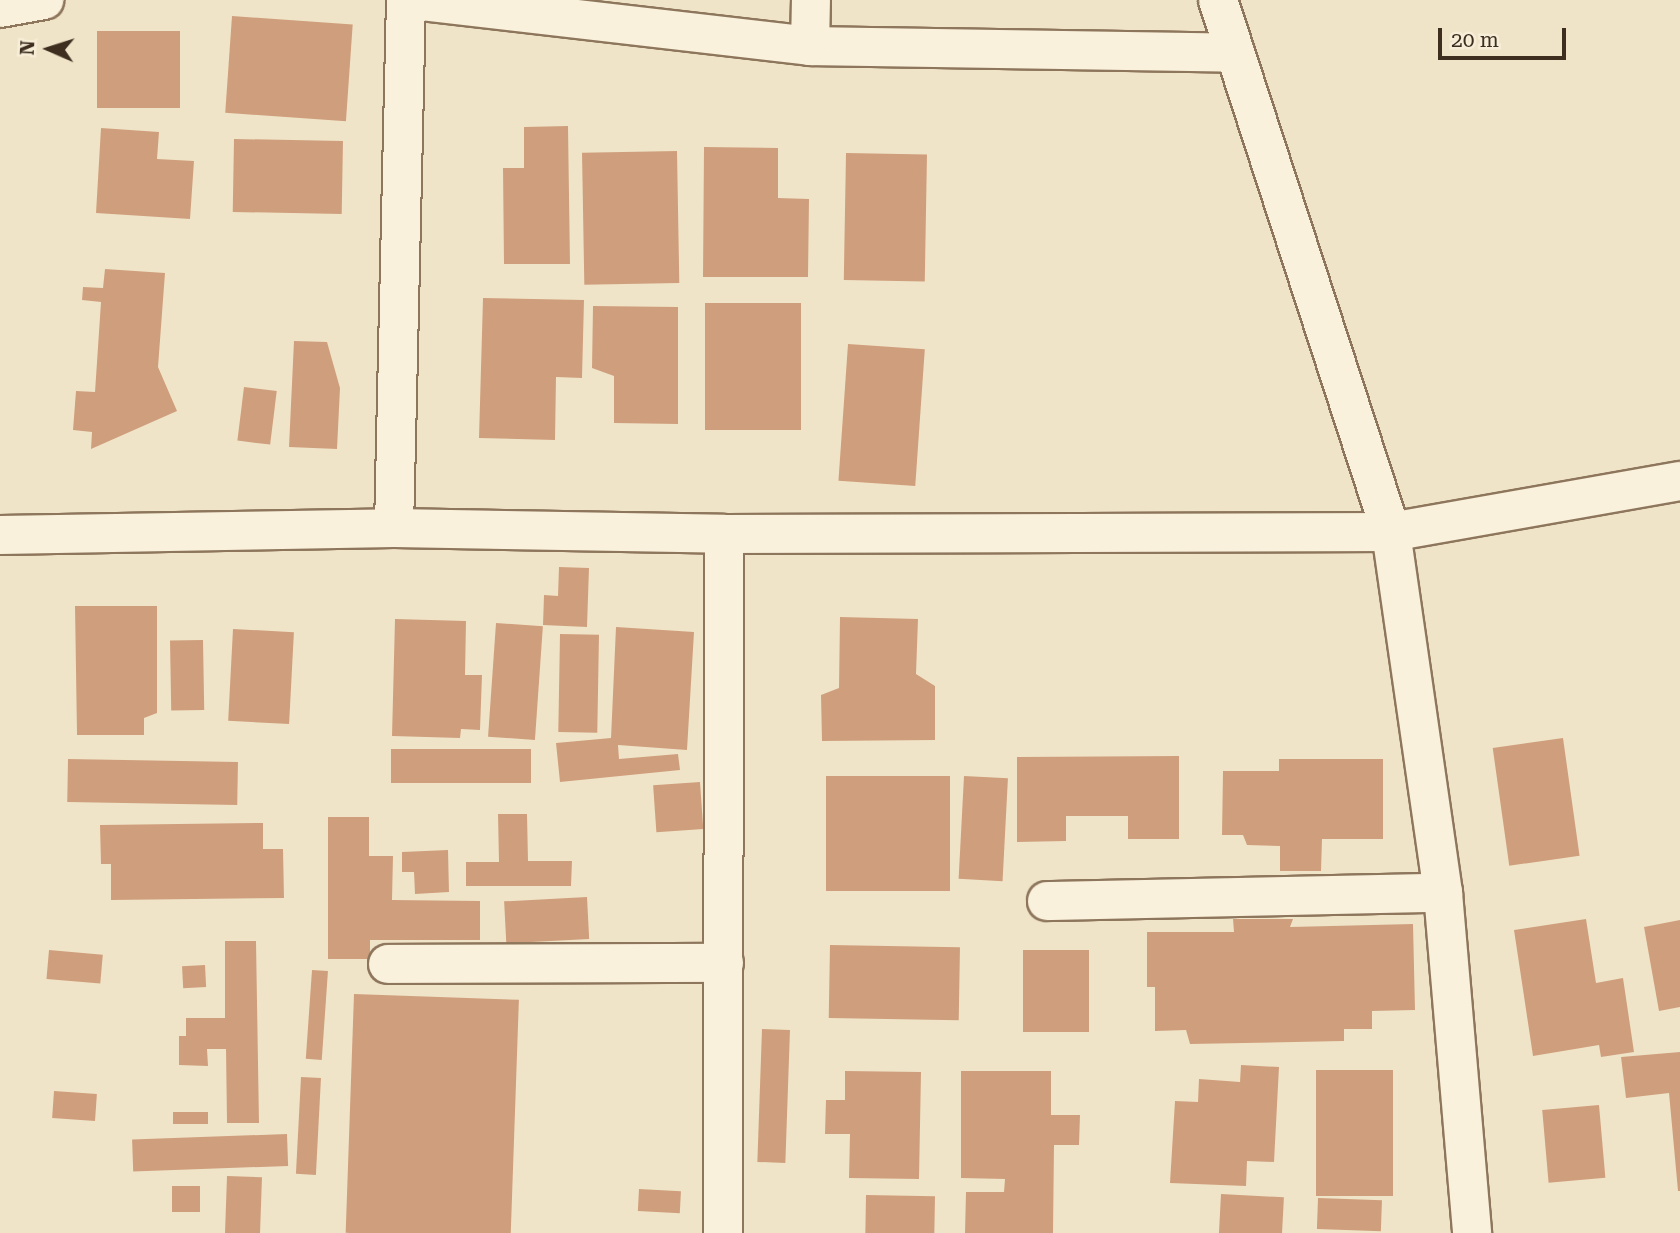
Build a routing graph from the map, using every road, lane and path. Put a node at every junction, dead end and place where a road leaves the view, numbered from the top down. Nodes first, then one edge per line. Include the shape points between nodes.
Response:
1 (44, 0) edge
2 (406, 0) edge
3 (414, 0) edge
4 (811, 0) edge
5 (1219, 0) edge
6 (0, 8) edge
7 (810, 46) junction
8 (1235, 53) junction
9 (1680, 481) edge
10 (394, 528) junction
11 (1391, 532) junction
12 (723, 534) junction
13 (0, 535) edge
14 (1443, 893) junction
15 (1047, 901) dead end
16 (724, 963) junction
17 (388, 964) dead end
18 (723, 1233) edge
19 (1472, 1233) edge

1 - 6 street
2 - 10 street
3 - 7 street
4 - 7 street
5 - 8 street
7 - 8 street
8 - 11 street
9 - 11 street
10 - 12 street
10 - 13 street
11 - 12 street
11 - 14 street
12 - 16 street
14 - 15 street
14 - 19 street
16 - 17 street
16 - 18 street

